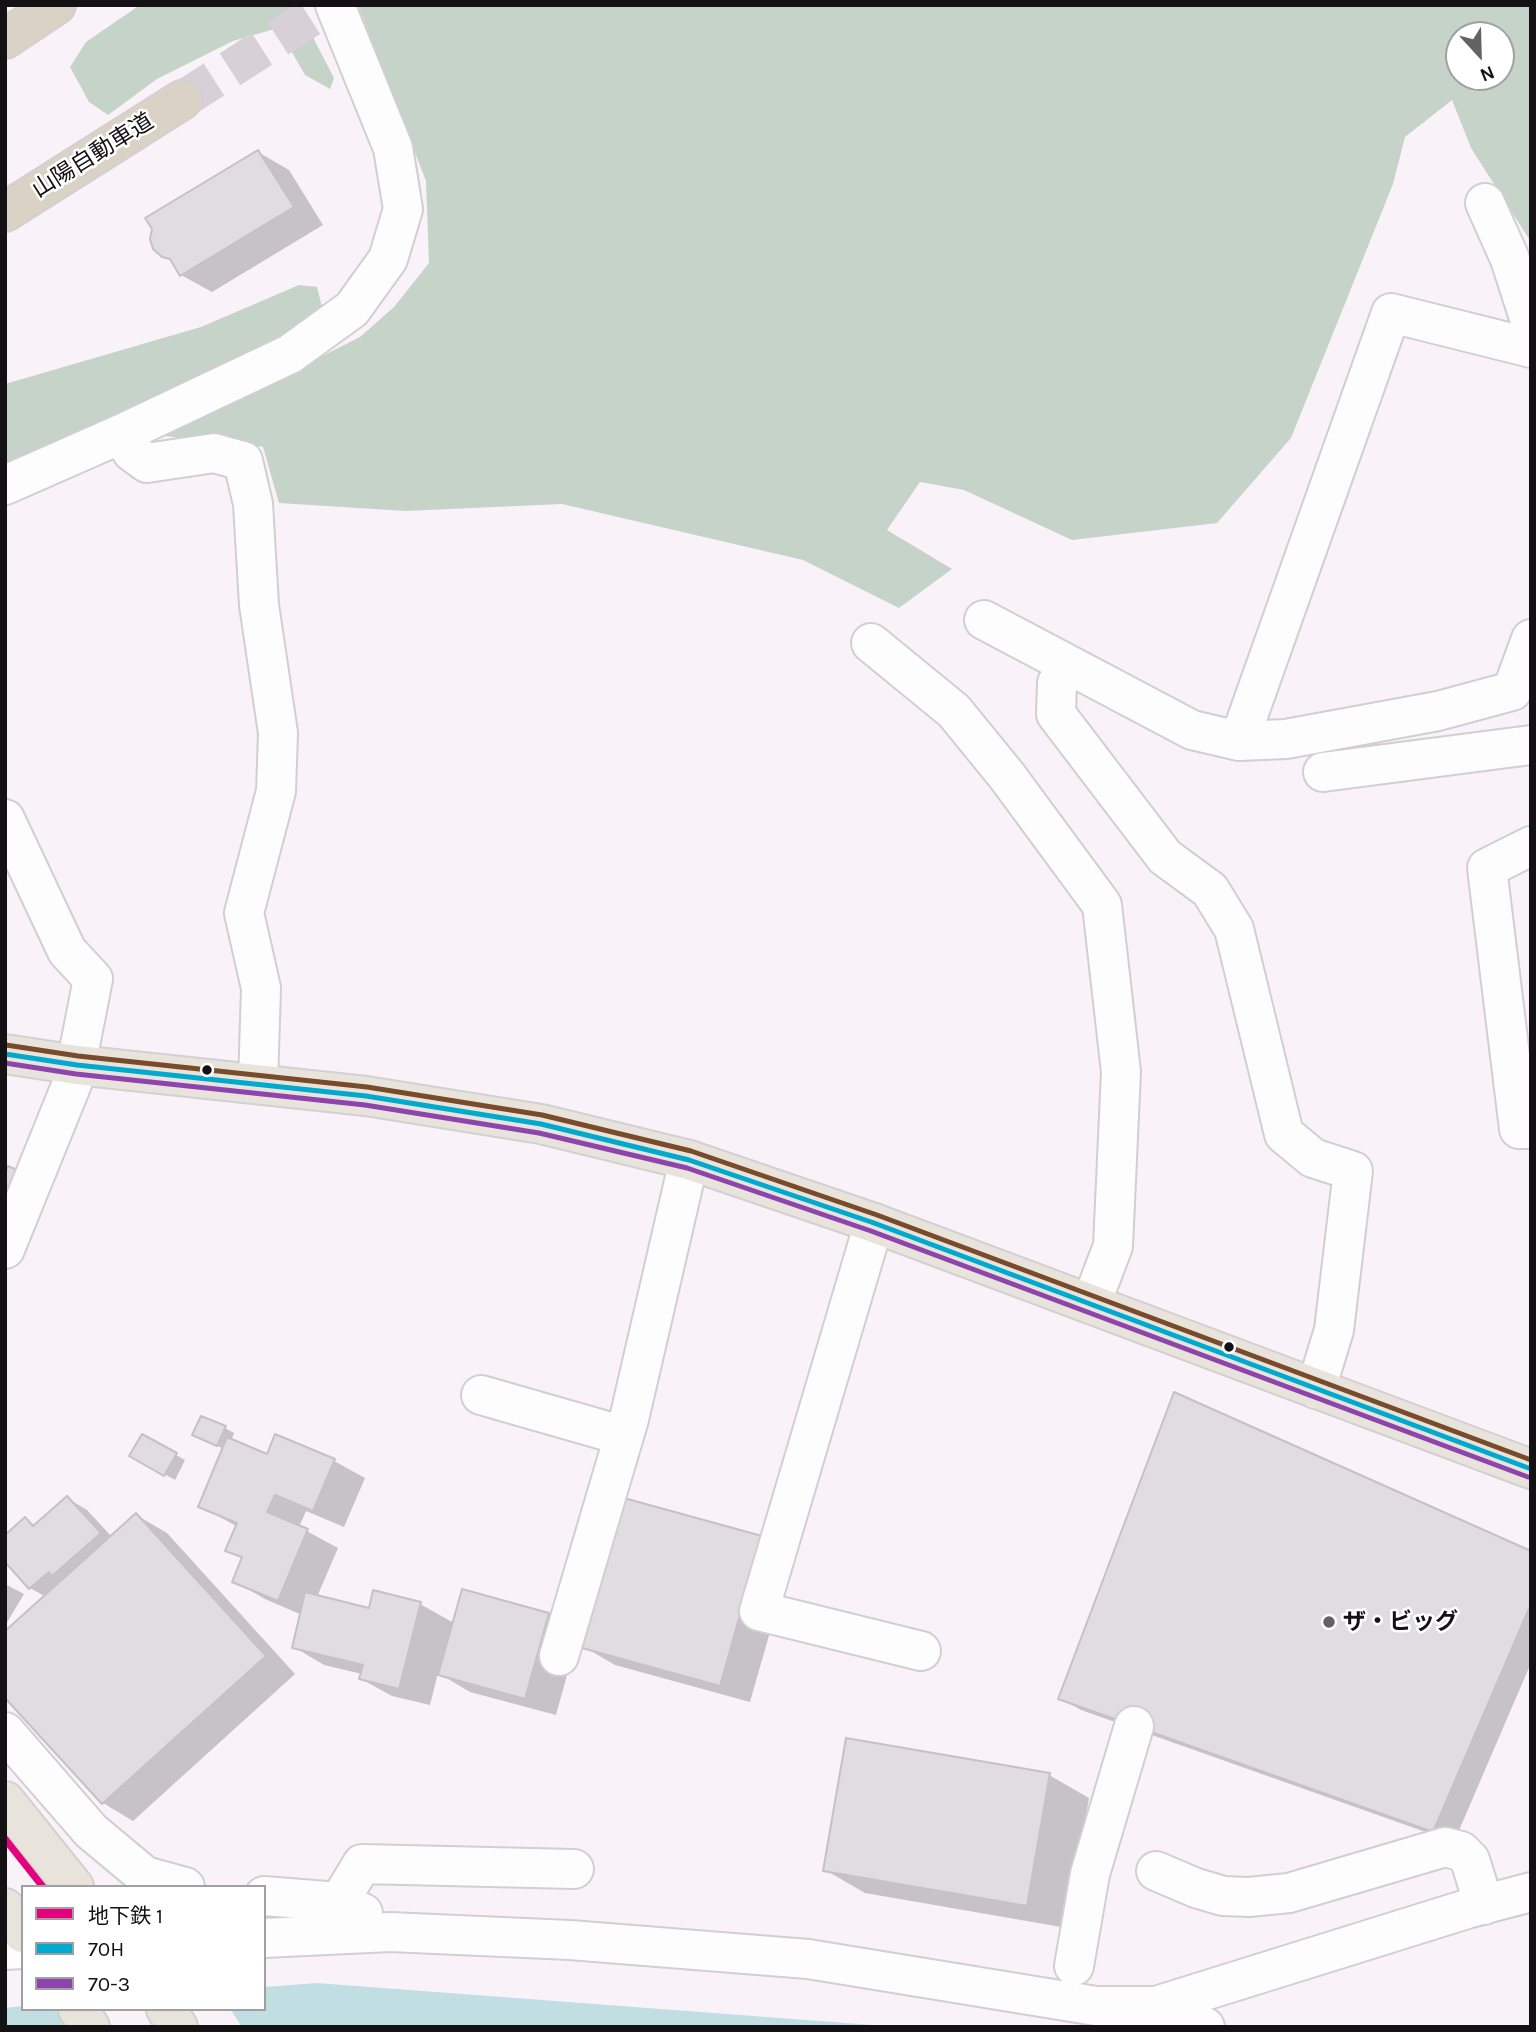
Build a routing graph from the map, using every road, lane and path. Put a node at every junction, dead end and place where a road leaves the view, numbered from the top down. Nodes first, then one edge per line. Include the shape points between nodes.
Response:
1 (56, 5) edge
2 (335, 5) edge
3 (5, 39) edge
4 (182, 100) tunnel mouth
5 (1485, 203) dead end
6 (5, 212) edge
7 (1531, 324) edge
8 (1531, 347) edge
9 (121, 434) junction
10 (5, 485) edge
11 (984, 620) dead end
12 (1531, 639) edge
13 (872, 643) dead end
14 (1070, 666) junction
15 (1240, 741) junction
16 (1531, 745) edge
17 (1323, 772) dead end
18 (5, 819) edge
19 (1531, 846) edge
20 (5, 1054) edge
21 (76, 1065) junction
22 (258, 1084) junction
23 (1531, 1129) edge
24 (690, 1160) junction
25 (874, 1223) junction
26 (5, 1249) edge
27 (1091, 1304) junction
28 (1316, 1389) junction
29 (481, 1395) dead end
30 (624, 1436) junction
31 (1531, 1469) edge
32 (921, 1651) dead end
33 (559, 1656) dead end
34 (1134, 1726) dead end
35 (5, 1731) edge
36 (5, 1801) edge
37 (574, 1869) dead end
38 (1156, 1871) dead end
39 (72, 1885) edge
40 (178, 1885) edge
41 (1531, 1892) edge
42 (266, 1896) edge
43 (340, 1902) junction
44 (1484, 1905) junction
45 (5, 1908) edge
46 (21, 1930) edge
47 (390, 1932) junction
48 (266, 1938) edge
49 (1074, 1966) dead end
50 (1156, 2006) junction
51 (79, 2011) edge
52 (167, 2011) edge
53 (90, 2027) edge
54 (178, 2027) edge
55 (1205, 2027) edge

1 - 3 highway
2 - 9 street via 393,148 403,209 388,259 352,309 290,354
4 - 6 highway, 山陽自動車道
5 - 7 street via 1510,258
8 - 15 street via 1391,313
9 - 10 street
9 - 22 street via 132,452 147,463 214,453 243,461 253,504 259,605 278,733 276,792 244,913 261,988
11 - 14 street
12 - 15 street via 1512,691 1438,711 1286,740
13 - 27 street via 954,711 1102,905 1121,1072 1112,1246
14 - 15 street via 1192,730
14 - 28 street via 1057,683 1056,714 1165,857 1210,890 1234,929 1284,1134 1312,1158 1353,1171 1334,1330
16 - 17 street
18 - 21 street via 66,951 93,979
19 - 23 street via 1487,868 1519,1129
20 - 21 main road
21 - 22 main road
21 - 26 street
22 - 24 main road via 541,1124
24 - 25 main road
24 - 30 street
25 - 27 main road
25 - 32 street via 759,1611
27 - 28 main road
28 - 31 main road
29 - 30 street
30 - 33 street
34 - 49 street via 1090,1874
35 - 40 street via 91,1831 145,1876
36 - 39 main road
37 - 43 street via 362,1864
38 - 44 street via 1223,1896 1249,1897 1289,1893 1445,1847 1461,1851 1470,1860
41 - 44 street
42 - 43 street
43 - 47 street
44 - 50 street
45 - 46 main road
47 - 48 street
47 - 50 street via 570,1940 808,1959 1096,2006
50 - 55 street
51 - 53 main road
52 - 54 main road

